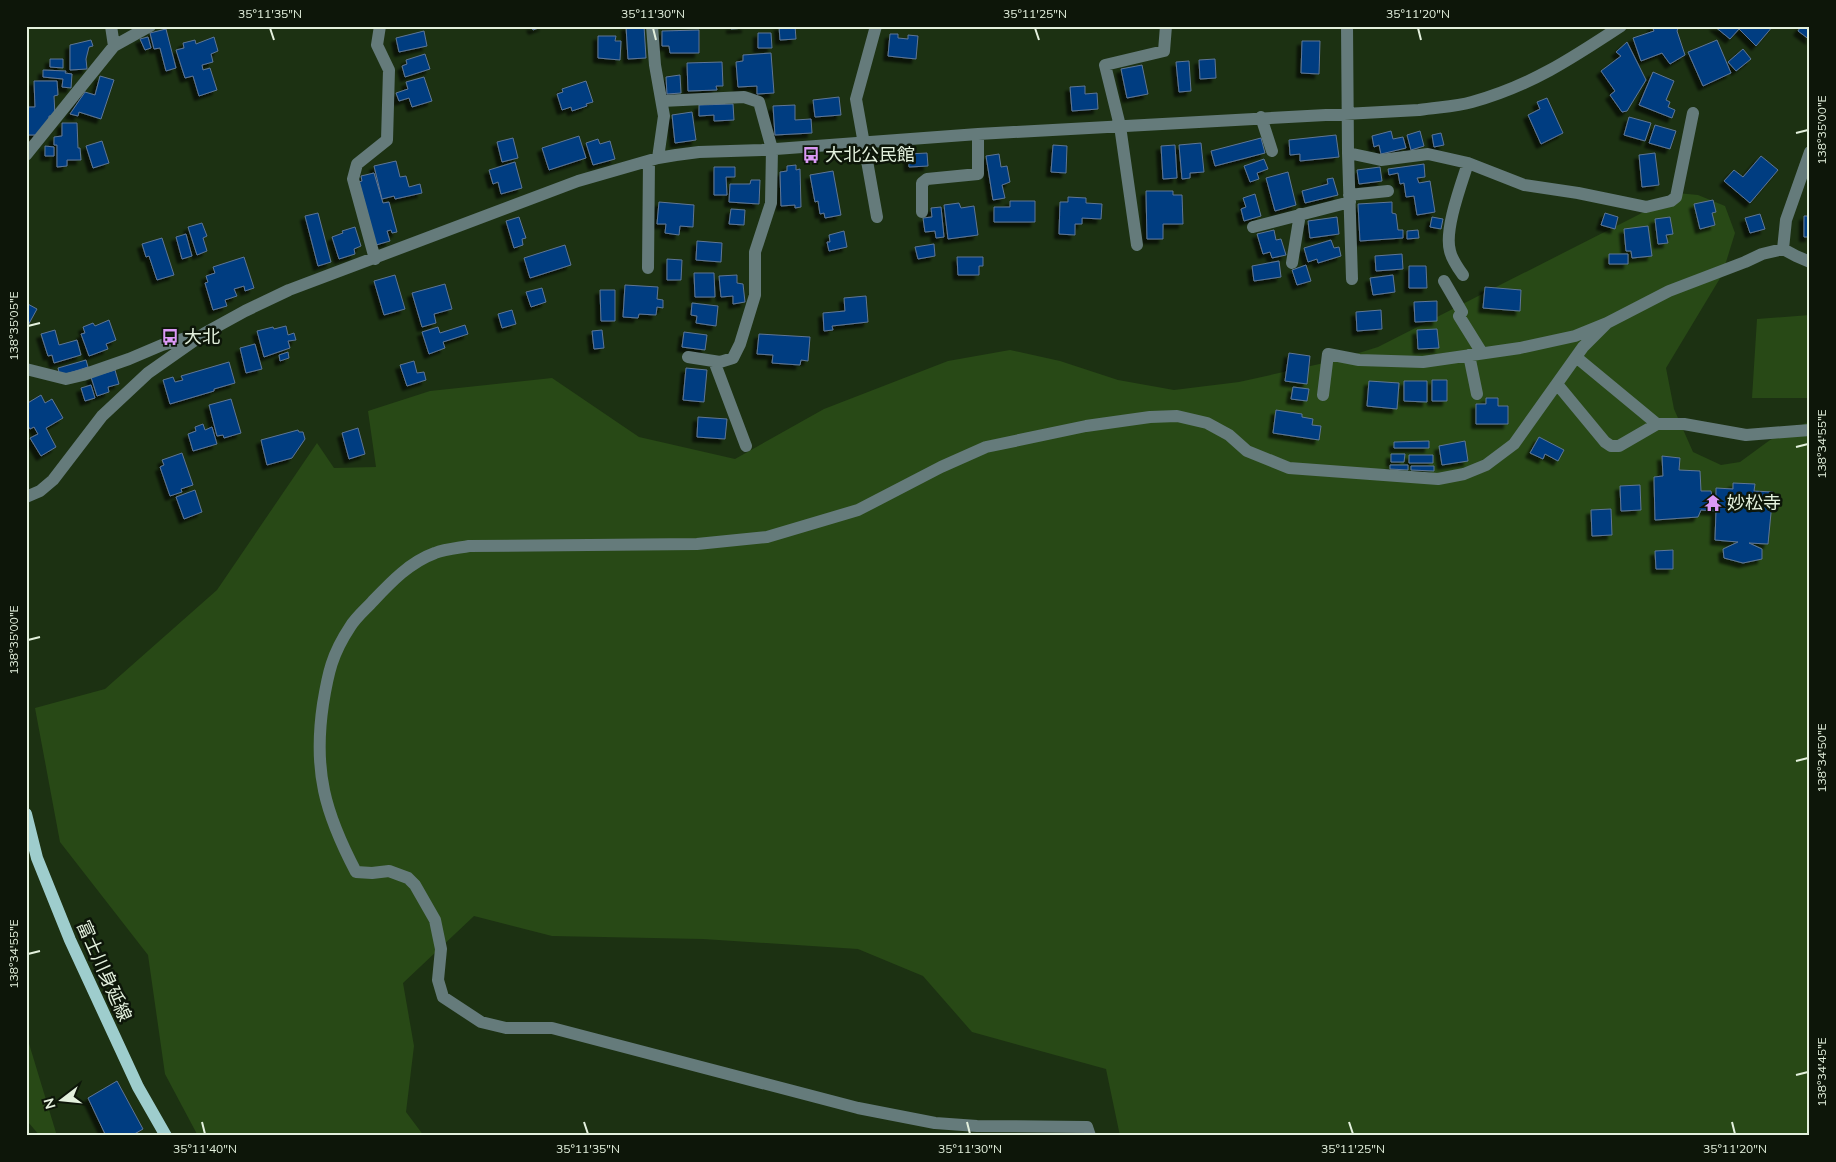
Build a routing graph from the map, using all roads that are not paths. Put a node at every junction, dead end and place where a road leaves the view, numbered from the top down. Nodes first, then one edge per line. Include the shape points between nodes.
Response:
1 (111, 26) edge
2 (150, 26) edge
3 (380, 26) edge
4 (652, 26) edge
5 (876, 26) edge
6 (1166, 26) edge
7 (1347, 26) edge
8 (1621, 26) edge
9 (114, 46) junction
10 (662, 101) junction
11 (1348, 113) junction
12 (1693, 113) dead end
13 (1261, 117) junction
14 (1120, 126) junction
15 (978, 134) junction
16 (864, 142) junction
17 (772, 149) junction
18 (1272, 151) dead end
19 (1810, 152) edge
20 (1348, 153) junction
21 (26, 155) edge
22 (654, 160) junction
23 (1468, 163) junction
24 (1388, 191) dead end
25 (1804, 192) edge
26 (1349, 198) junction
27 (922, 212) dead end
28 (1300, 214) junction
29 (877, 217) dead end
30 (1252, 226) dead end
31 (1137, 245) dead end
32 (1783, 249) junction
33 (375, 258) junction
34 (1810, 262) edge
35 (1292, 263) dead end
36 (648, 268) dead end
37 (1464, 275) dead end
38 (1352, 279) dead end
39 (1444, 281) dead end
40 (1607, 323) junction
41 (205, 333) junction
42 (1482, 353) junction
43 (1469, 355) junction
44 (688, 357) dead end
45 (1576, 357) junction
46 (714, 361) junction
47 (26, 370) edge
48 (1557, 384) junction
49 (1476, 394) dead end
50 (1323, 395) dead end
51 (1656, 424) junction
52 (1810, 430) edge
53 (746, 446) dead end
54 (26, 497) edge
55 (26, 814) edge
56 (166, 1136) edge
57 (1090, 1136) edge

1 - 9 street
2 - 9 street
3 - 33 street via 377,45 389,70 387,140 357,164 353,179
4 - 10 street
5 - 16 street via 856,99
6 - 14 street via 1164,51 1105,65
7 - 11 street
8 - 11 street via 1562,64 1516,88 1470,103 1419,110
9 - 21 street
10 - 17 street via 744,97 759,102
10 - 22 street via 664,116
11 - 13 street
11 - 20 street
12 - 23 street via 1676,197 1661,205 1646,206 1524,186
13 - 14 street
13 - 18 street
14 - 15 street
14 - 31 street
15 - 16 street
15 - 27 street via 978,174 927,179 922,183
16 - 17 street
16 - 29 street
17 - 22 street via 699,152
17 - 46 street via 771,203 756,252 755,295 733,358
19 - 25 street
20 - 23 street via 1381,160 1428,154
20 - 26 street
22 - 33 street via 578,181
22 - 36 street
23 - 37 street via 1448,238 1450,252
24 - 26 street
25 - 32 street via 1786,220
26 - 28 street
26 - 38 street
28 - 30 street
28 - 35 street
32 - 34 street
32 - 40 street via 1762,254 1669,291
33 - 41 street via 289,290
39 - 42 street via 1462,312 1459,316
40 - 42 street via 1575,336
40 - 45 street
41 - 47 street via 66,379
41 - 54 street via 148,373 102,416 53,480
42 - 43 street
43 - 49 street
43 - 50 street via 1424,362 1359,360 1328,354
44 - 46 street
45 - 48 street
45 - 51 street
46 - 53 street
48 - 51 street via 1611,446 1619,446
48 - 57 street via 1514,444 1486,465 1456,475 1410,477 1289,468 1247,451 1229,435 1207,423 1177,416 1150,417 1086,426 986,447 858,510 767,536 697,544 468,546 436,552 418,560 395,578 351,624 328,672 319,732 322,788 338,838 356,872 389,871 408,878 415,885 435,920 441,949 438,980 442,997 481,1022 506,1028 552,1028 858,1108 935,1123 1087,1127
51 - 52 street via 1684,424 1746,435
55 - 56 main road, 富士川身延線 via 37,858 70,940 138,1087

